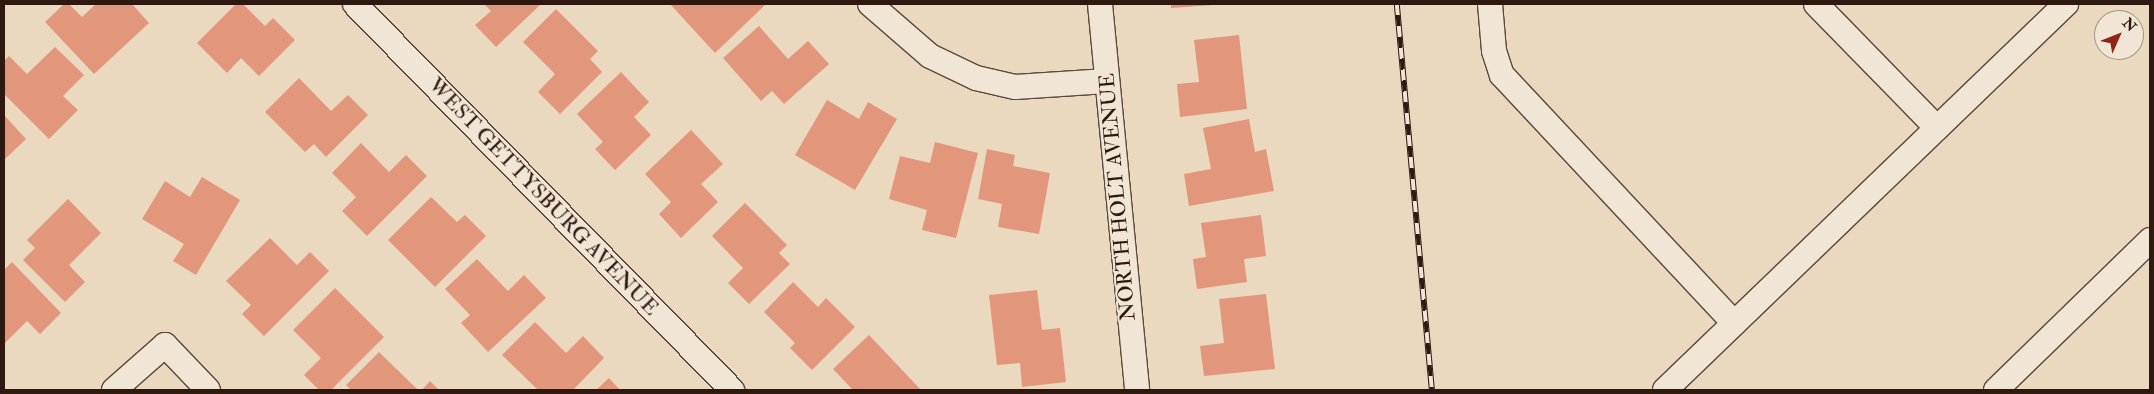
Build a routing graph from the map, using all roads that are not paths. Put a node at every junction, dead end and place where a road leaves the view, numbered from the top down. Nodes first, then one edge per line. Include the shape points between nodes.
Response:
1 (355, 4) edge
2 (870, 4) edge
3 (1100, 4) edge
4 (1490, 4) edge
5 (1816, 4) edge
6 (2066, 4) edge
7 (1107, 81) junction
8 (1937, 128) junction
9 (2150, 240) edge
10 (1734, 323) junction
11 (114, 390) edge
12 (208, 390) edge
13 (732, 390) edge
14 (1137, 390) edge
15 (1665, 390) edge
16 (1996, 390) edge

1 - 13 street, WEST GETTYSBURG AVENUE
2 - 7 street via 930,56 976,78 1015,87
3 - 7 street, NORTH HOLT AVENUE
4 - 10 street via 1494,51 1502,75
5 - 8 street
6 - 8 street
7 - 14 street, NORTH HOLT AVENUE
8 - 10 street
9 - 16 street
10 - 15 street
11 - 12 street via 165,345

